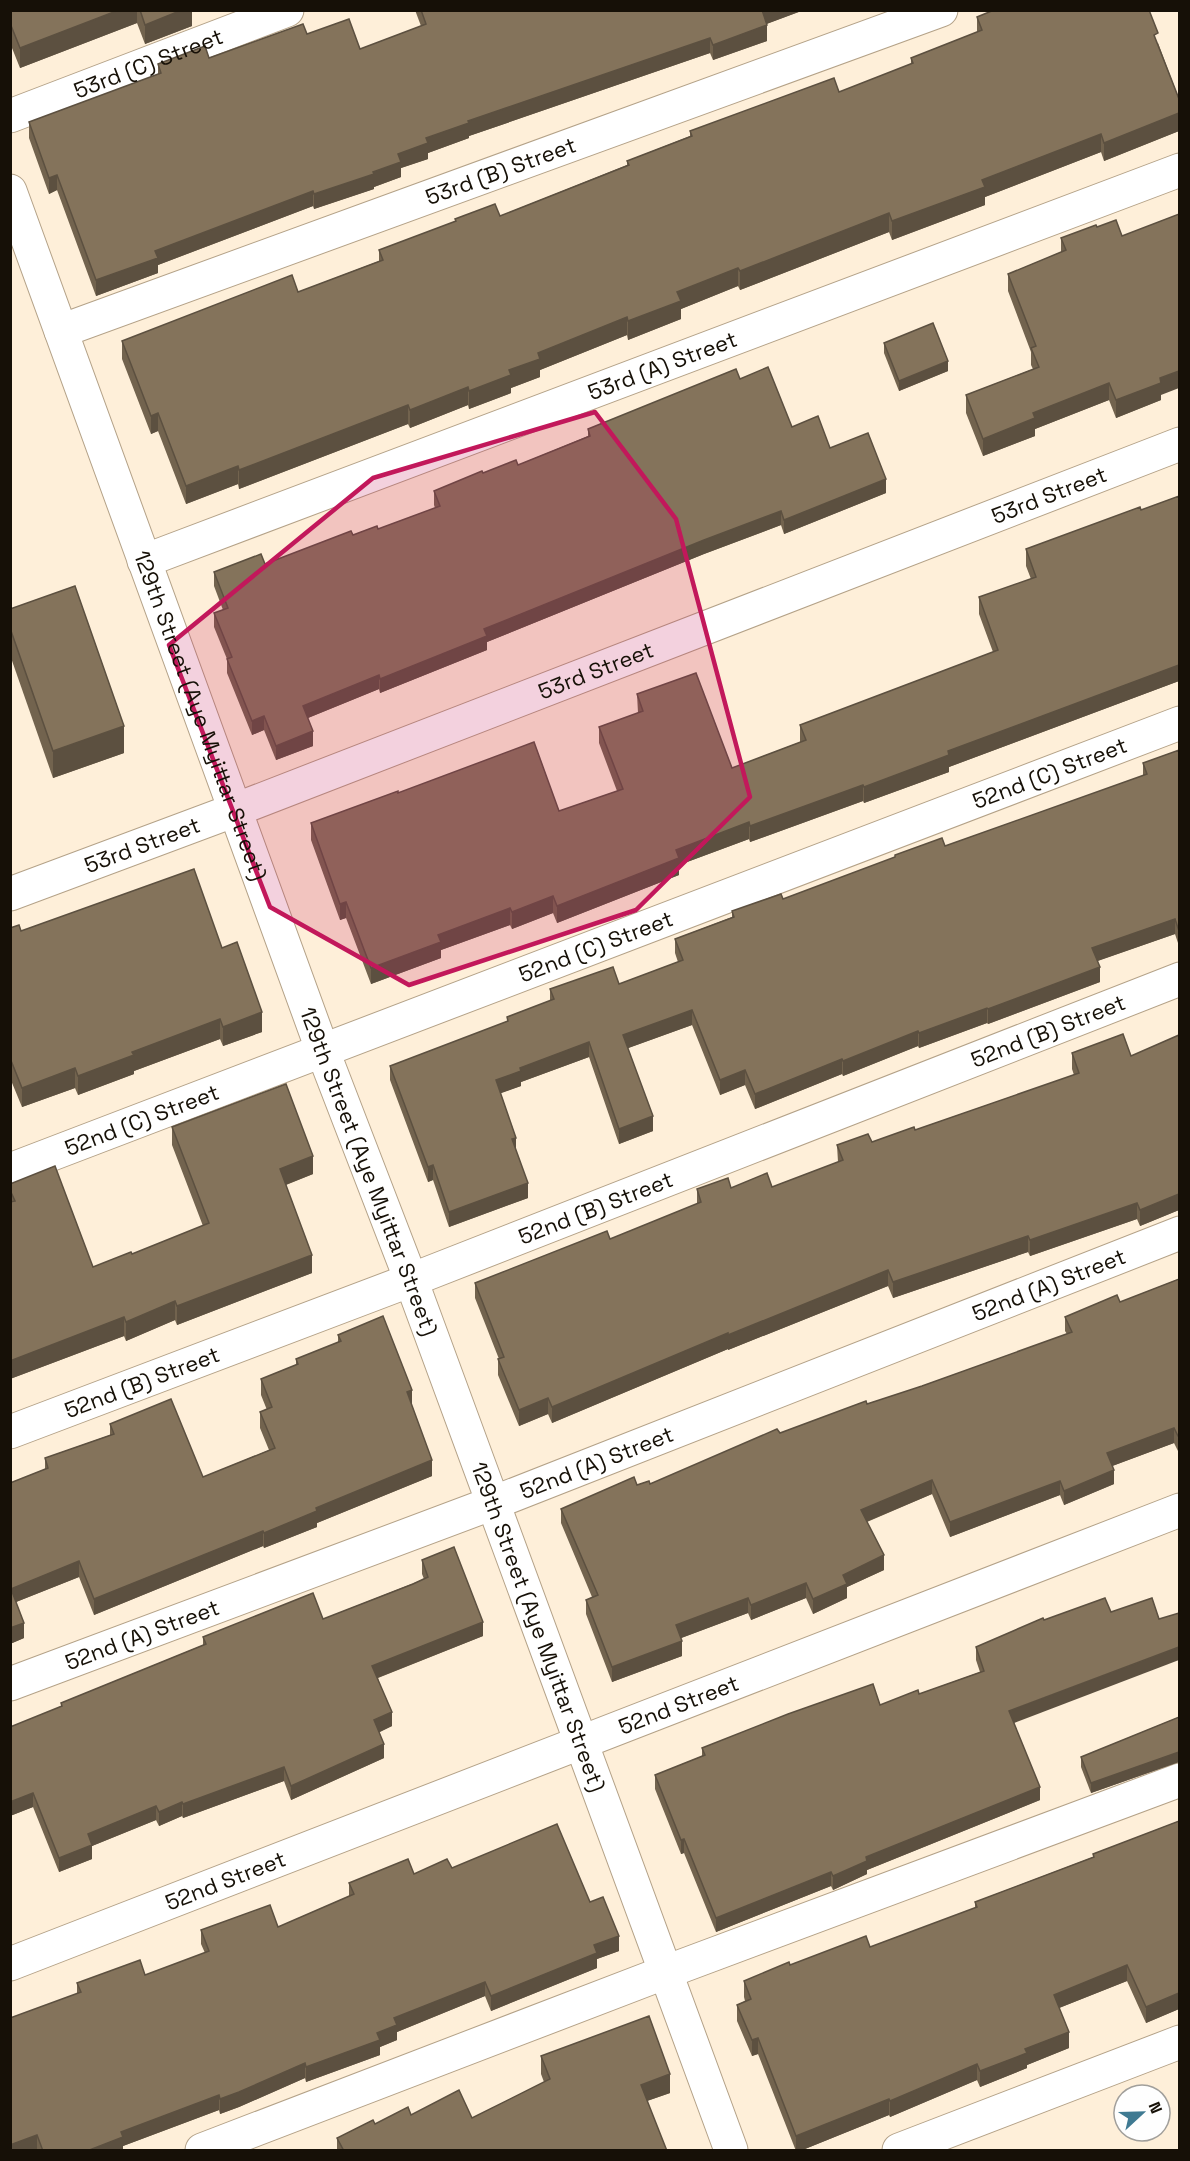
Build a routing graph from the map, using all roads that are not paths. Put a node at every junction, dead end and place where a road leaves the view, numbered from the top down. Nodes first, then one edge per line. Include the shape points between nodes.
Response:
1 (287, 10) edge
2 (941, 10) edge
3 (10, 116) edge
4 (1179, 170) edge
5 (10, 191) edge
6 (61, 331) junction
7 (1179, 444) edge
8 (144, 561) junction
9 (1179, 723) edge
10 (235, 810) junction
11 (10, 894) edge
12 (1179, 979) edge
13 (322, 1049) junction
14 (10, 1170) edge
15 (1179, 1233) edge
16 (411, 1280) junction
17 (10, 1432) edge
18 (493, 1503) junction
19 (1179, 1510) edge
20 (10, 1684) edge
21 (581, 1742) junction
22 (1179, 1780) edge
23 (10, 1964) edge
24 (666, 1972) junction
25 (1179, 2042) edge
26 (202, 2151) edge
27 (731, 2151) edge
28 (899, 2151) edge

1 - 3 street, 53rd (C) Street
2 - 6 street, 53rd (B) Street
4 - 8 street, 53rd (A) Street
5 - 6 street, 129th Street (Aye Myittar Street)
6 - 8 street, 129th Street (Aye Myittar Street)
7 - 10 street, 53rd Street
8 - 10 street, 129th Street (Aye Myittar Street)
9 - 13 street, 52nd (C) Street
10 - 11 street, 53rd Street
10 - 13 street, 129th Street (Aye Myittar Street)
12 - 16 street, 52nd (B) Street
13 - 14 street, 52nd (C) Street
13 - 16 street, 129th Street (Aye Myittar Street)
15 - 18 street, 52nd (A) Street
16 - 17 street, 52nd (B) Street
16 - 18 street, 129th Street (Aye Myittar Street)
18 - 20 street, 52nd (A) Street
18 - 21 street, 129th Street (Aye Myittar Street)
19 - 21 street, 52nd Street
21 - 23 street, 52nd Street
21 - 24 street, 129th Street (Aye Myittar Street)
22 - 24 street
24 - 26 street
24 - 27 street, 129th Street (Aye Myittar Street)
25 - 28 street

